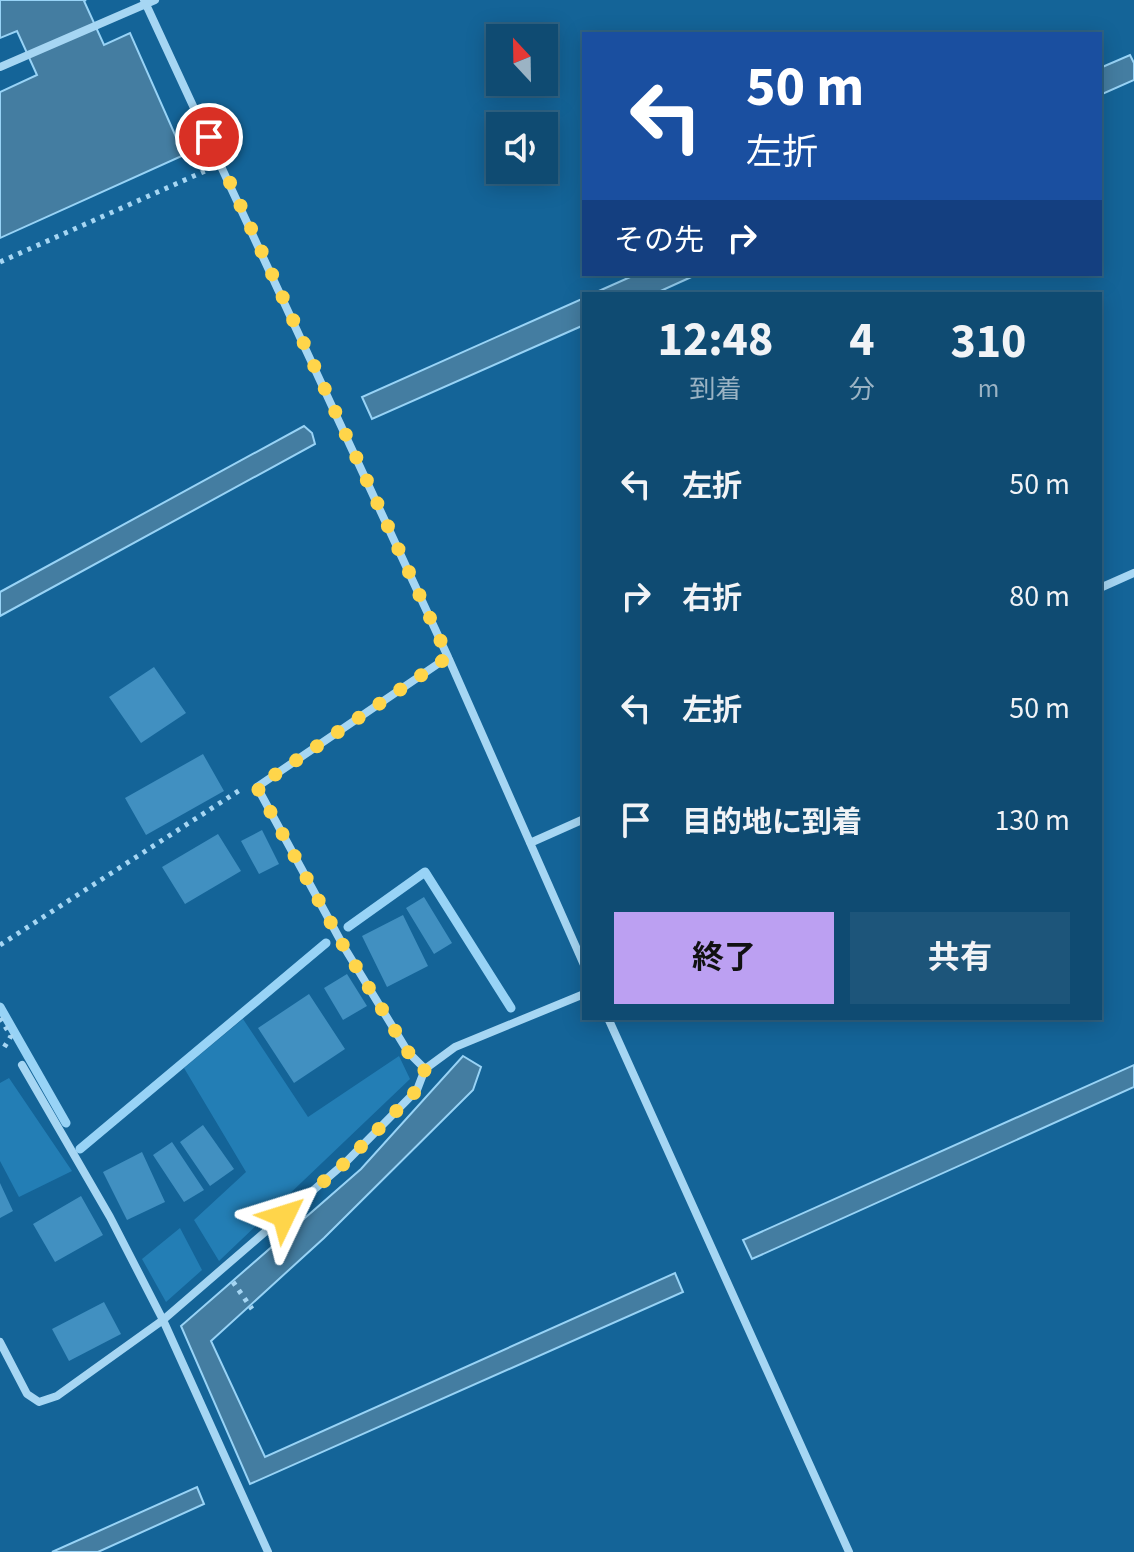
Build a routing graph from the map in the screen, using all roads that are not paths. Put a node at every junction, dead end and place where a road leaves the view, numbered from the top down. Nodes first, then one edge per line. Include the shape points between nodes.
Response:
1 (155, 0) edge
2 (145, 2) edge
3 (0, 67) edge
4 (1134, 573) edge
5 (1102, 587) edge
6 (448, 657) junction
7 (582, 820) edge
8 (530, 843) junction
9 (582, 960) edge
10 (582, 995) edge
11 (609, 1020) edge
12 (22, 1065) dead end
13 (425, 1069) junction
14 (163, 1320) junction
15 (0, 1342) edge
16 (268, 1552) edge
17 (849, 1552) edge

1 - 2 street
2 - 3 street
2 - 6 street
4 - 5 street
6 - 8 street
6 - 13 street via 257,787 344,947 408,1052
7 - 8 street
8 - 9 street
10 - 13 street via 455,1047
11 - 17 street
12 - 14 street
13 - 14 street via 417,1090 346,1162
14 - 15 street via 57,1396 39,1402 27,1394
14 - 16 street

